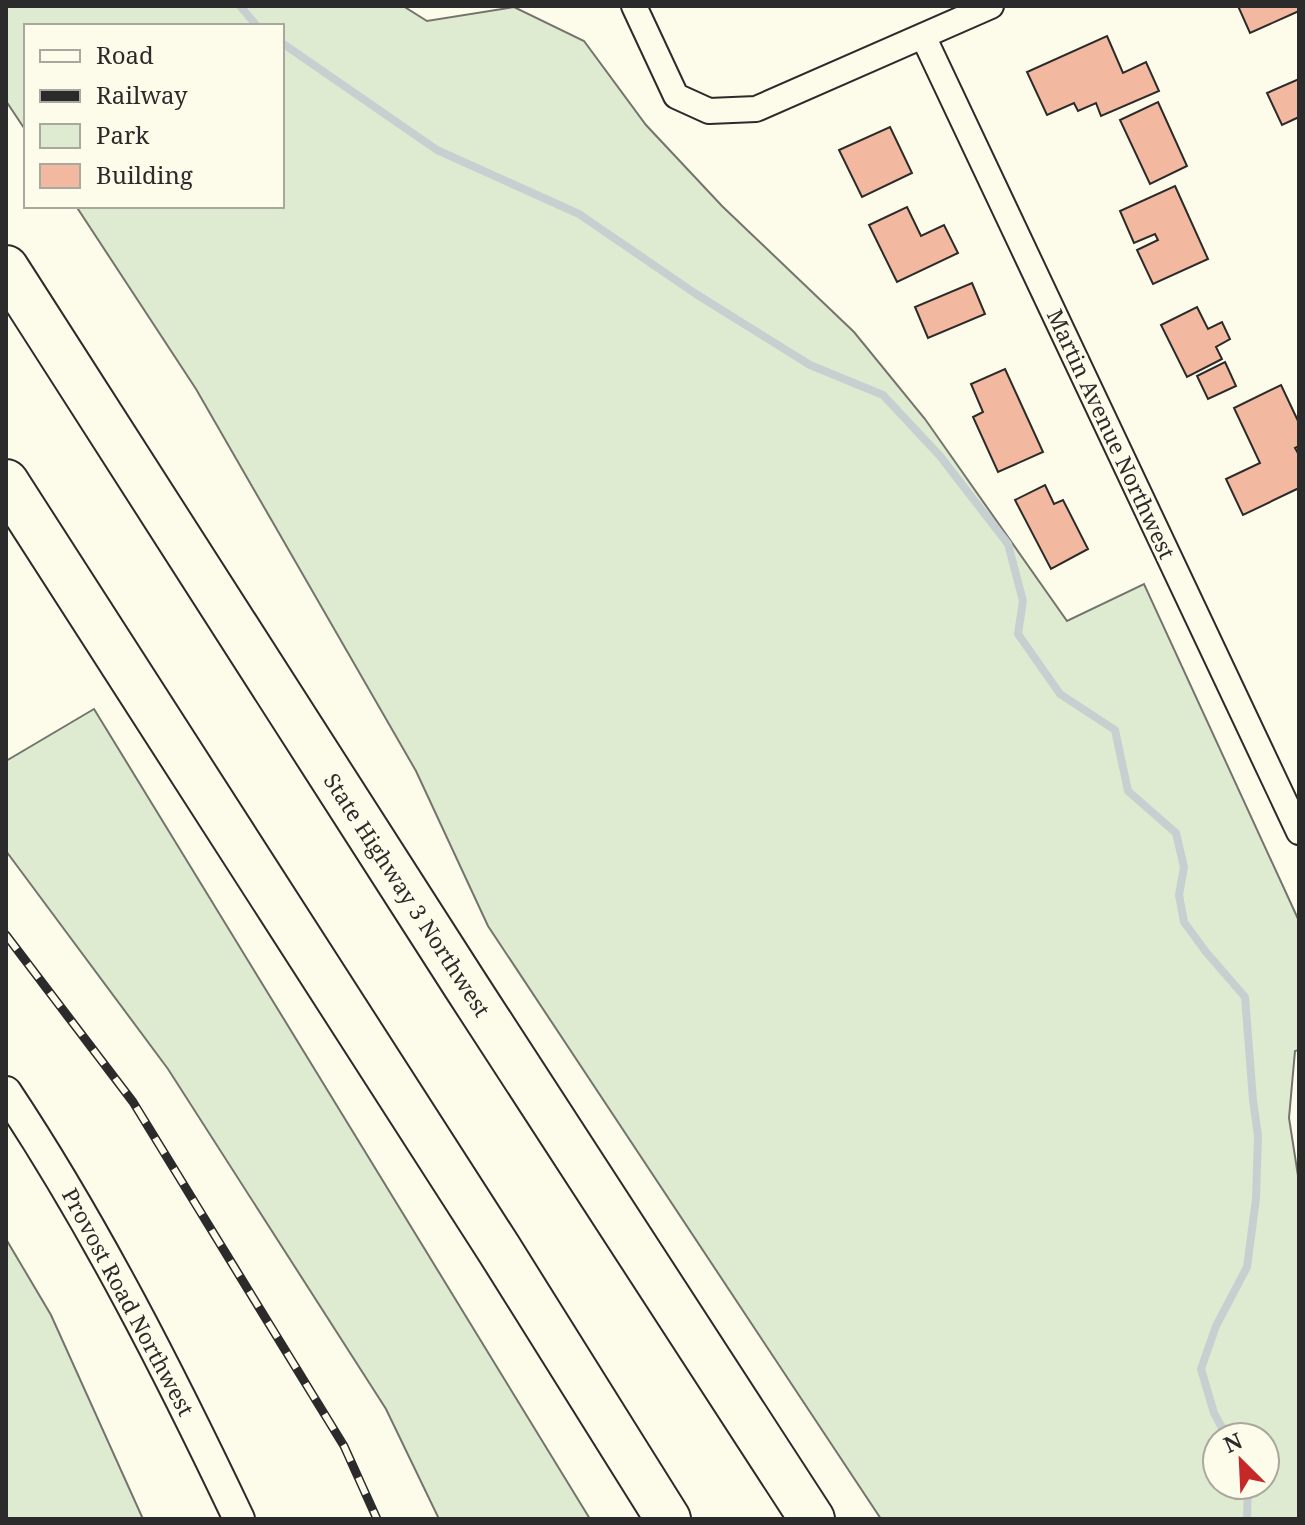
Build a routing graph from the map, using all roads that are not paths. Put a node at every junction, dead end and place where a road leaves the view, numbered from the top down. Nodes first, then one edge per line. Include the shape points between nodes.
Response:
1 (634, 6) edge
2 (991, 6) edge
3 (923, 36) junction
4 (6, 268) edge
5 (6, 482) edge
6 (1299, 832) edge
7 (6, 1092) edge
8 (239, 1519) edge
9 (668, 1519) edge
10 (812, 1519) edge

1 - 3 street via 676,96 709,111 756,109
2 - 3 street
3 - 6 street, Martin Avenue Northwest
4 - 10 highway, State Highway 3 Northwest
5 - 9 highway
7 - 8 street, Provost Road Northwest via 59,1173 191,1416

